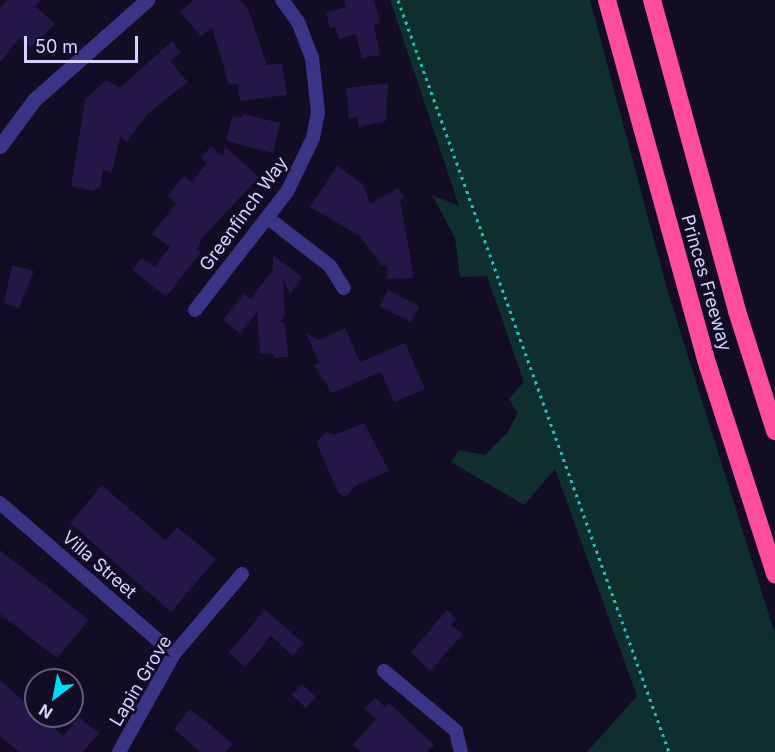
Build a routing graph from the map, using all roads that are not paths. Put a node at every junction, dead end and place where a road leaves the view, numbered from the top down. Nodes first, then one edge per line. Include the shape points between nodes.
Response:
1 (147, 0) edge
2 (282, 0) edge
3 (607, 0) edge
4 (652, 0) edge
5 (0, 146) edge
6 (268, 218) junction
7 (344, 288) dead end
8 (195, 310) dead end
9 (775, 431) edge
10 (0, 503) edge
11 (242, 574) dead end
12 (775, 574) edge
13 (174, 654) junction
14 (384, 671) dead end
15 (119, 752) edge
16 (461, 752) edge

1 - 5 street via 34,100
2 - 6 street, Greenfinch Way via 308,45 318,111 300,171
3 - 12 highway, Princes Freeway via 708,366
4 - 9 highway, Princes Freeway via 737,311
6 - 7 street via 330,266
6 - 8 street, Greenfinch Way
10 - 13 street, Villa Street
11 - 13 street, Lapin Grove
13 - 15 street, Lapin Grove
14 - 16 street via 456,731

